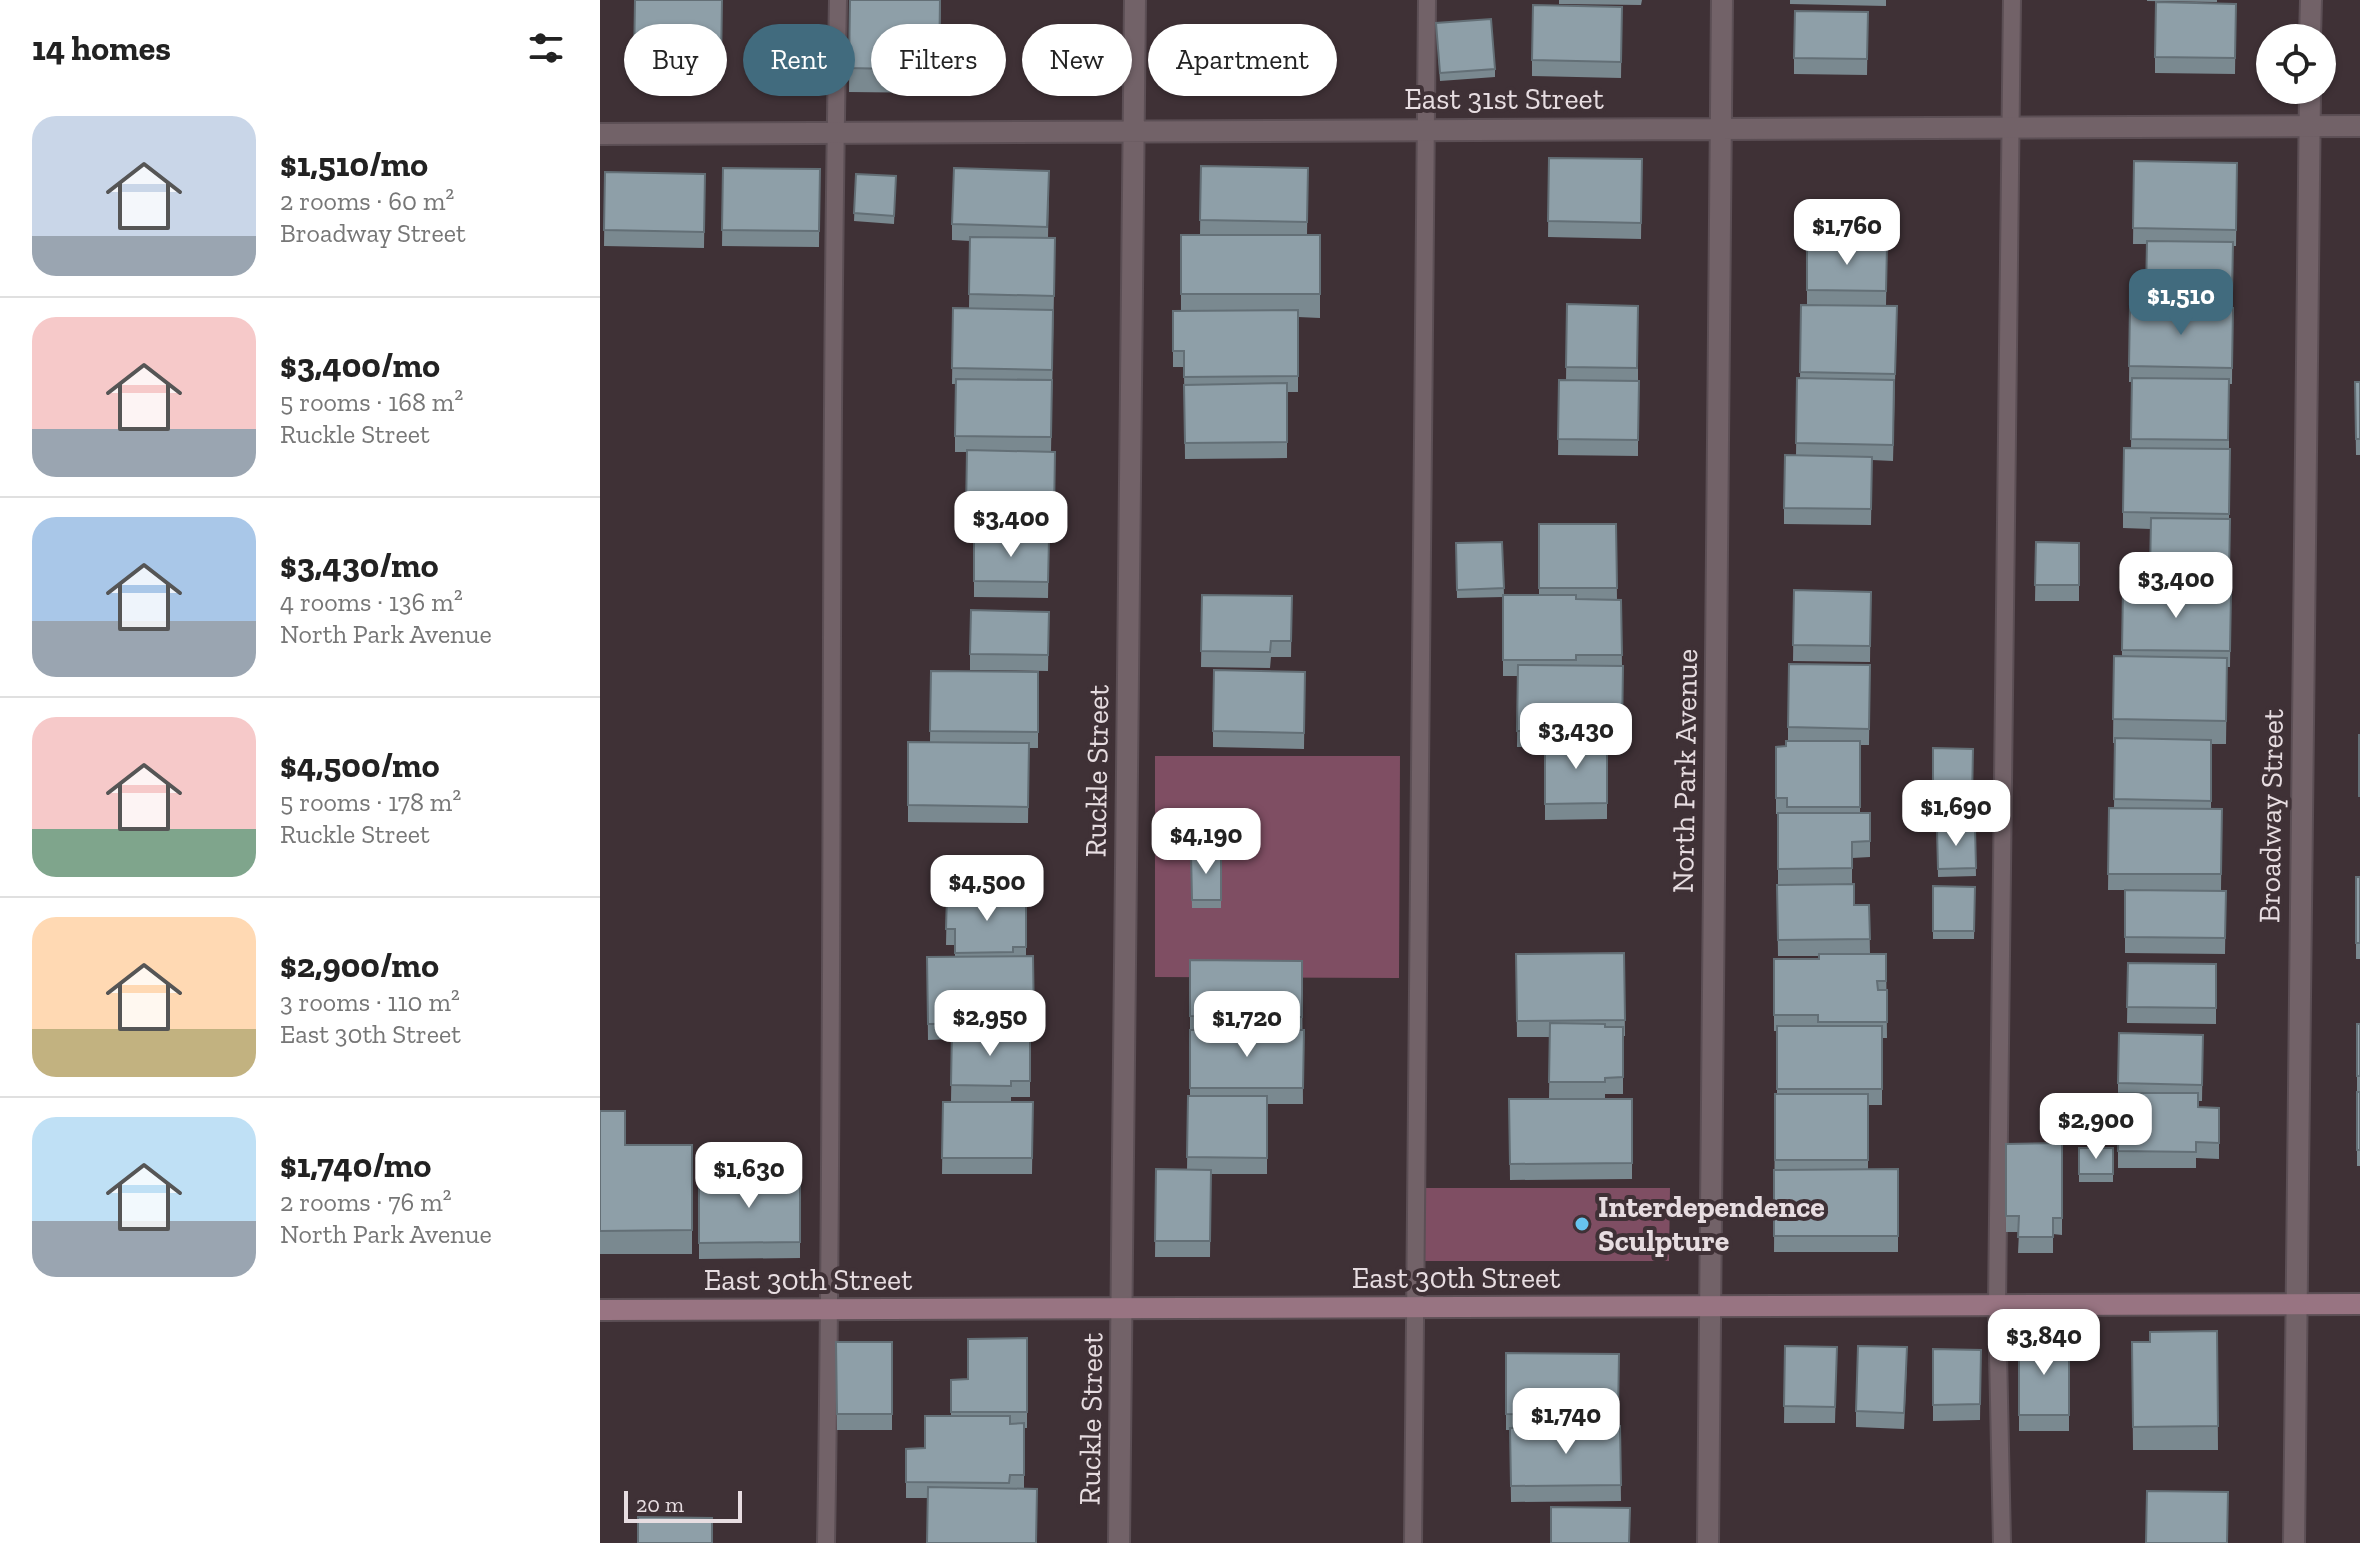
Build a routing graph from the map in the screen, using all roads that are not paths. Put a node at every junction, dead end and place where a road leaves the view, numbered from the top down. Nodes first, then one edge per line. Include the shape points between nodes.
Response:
1 (838, 0) edge
2 (1135, 0) edge
3 (1427, 0) edge
4 (1722, 0) edge
5 (2012, 0) edge
6 (2311, 0) edge
7 (2310, 24) edge
8 (2310, 104) edge
9 (2309, 126) junction
10 (2360, 126) edge
11 (1721, 128) junction
12 (2011, 128) junction
13 (1427, 129) junction
14 (1134, 130) junction
15 (836, 132) junction
16 (600, 134) edge
17 (2296, 1304) junction
18 (2360, 1304) edge
19 (1997, 1305) junction
20 (1709, 1306) junction
21 (1414, 1309) junction
22 (600, 1310) edge
23 (830, 1310) junction
24 (1122, 1310) junction
25 (826, 1543) edge
26 (1119, 1543) edge
27 (1413, 1543) edge
28 (1708, 1543) edge
29 (2002, 1543) edge
30 (2294, 1543) edge

1 - 15 lane
2 - 14 street, Ruckle Street
3 - 13 lane
4 - 11 street, North Park Avenue
5 - 12 lane
6 - 7 street
8 - 9 street, Broadway Street
9 - 10 street, East 31st Street
9 - 12 street, East 31st Street
9 - 17 street, Broadway Street
11 - 12 street, East 31st Street
11 - 13 street, East 31st Street
11 - 20 street, North Park Avenue
12 - 19 lane
13 - 14 street, East 31st Street
13 - 21 lane
14 - 15 street, East 31st Street
14 - 24 street, Ruckle Street
15 - 16 street, East 31st Street
15 - 23 lane
17 - 18 main road, East 30th Street
17 - 19 main road, East 30th Street
17 - 30 street, Broadway Street
19 - 20 main road, East 30th Street
19 - 29 lane
20 - 21 main road, East 30th Street
20 - 28 street, North Park Avenue
21 - 24 main road, East 30th Street
21 - 27 lane
22 - 23 main road, East 30th Street
23 - 24 main road, East 30th Street
23 - 25 lane
24 - 26 street, Ruckle Street

